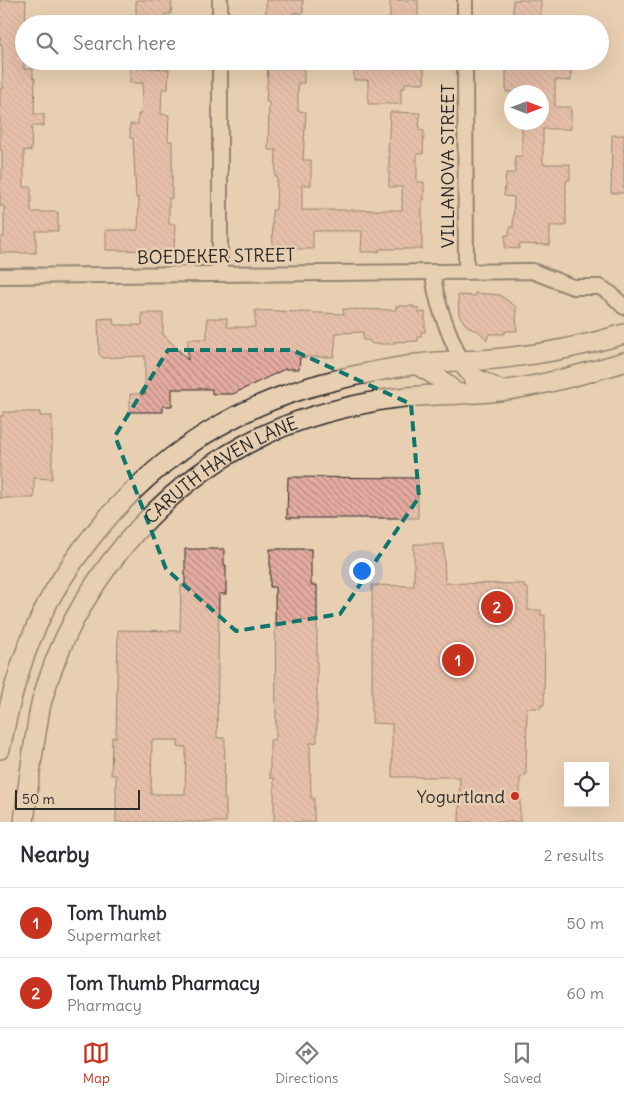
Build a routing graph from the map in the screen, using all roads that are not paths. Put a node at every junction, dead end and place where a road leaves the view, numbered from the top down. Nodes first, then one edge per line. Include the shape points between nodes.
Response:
1 (220, 0) edge
2 (465, 0) edge
3 (220, 15) edge
4 (465, 15) edge
5 (220, 70) edge
6 (465, 70) edge
7 (432, 272) junction
8 (466, 272) junction
9 (220, 274) junction
10 (0, 276) edge
11 (624, 307) edge
12 (624, 334) edge
13 (493, 359) junction
14 (461, 361) junction
15 (624, 362) edge
16 (415, 364) junction
17 (474, 378) junction
18 (501, 391) junction
19 (456, 394) junction
20 (0, 749) edge
21 (24, 822) edge

1 - 3 street
2 - 4 street
5 - 9 street
6 - 8 street, VILLANOVA STREET
7 - 8 street, BOEDEKER STREET
7 - 9 street, BOEDEKER STREET
7 - 14 street via 440,307
8 - 11 street, BOEDEKER STREET via 532,271 573,287 600,287
9 - 10 street, BOEDEKER STREET
12 - 13 main road, CARUTH HAVEN LANE via 547,353
13 - 14 main road, CARUTH HAVEN LANE
13 - 17 main road
14 - 16 main road, CARUTH HAVEN LANE
14 - 17 main road
15 - 18 main road, CARUTH HAVEN LANE via 560,380
16 - 19 main road via 432,372
16 - 20 main road, CARUTH HAVEN LANE via 314,385 272,400 196,438 155,470 88,540 59,583 38,621 20,666
17 - 18 main road
17 - 19 main road
18 - 19 main road, CARUTH HAVEN LANE
19 - 21 main road, CARUTH HAVEN LANE via 374,401 316,415 263,436 216,462 150,516 92,588 63,640 41,701

